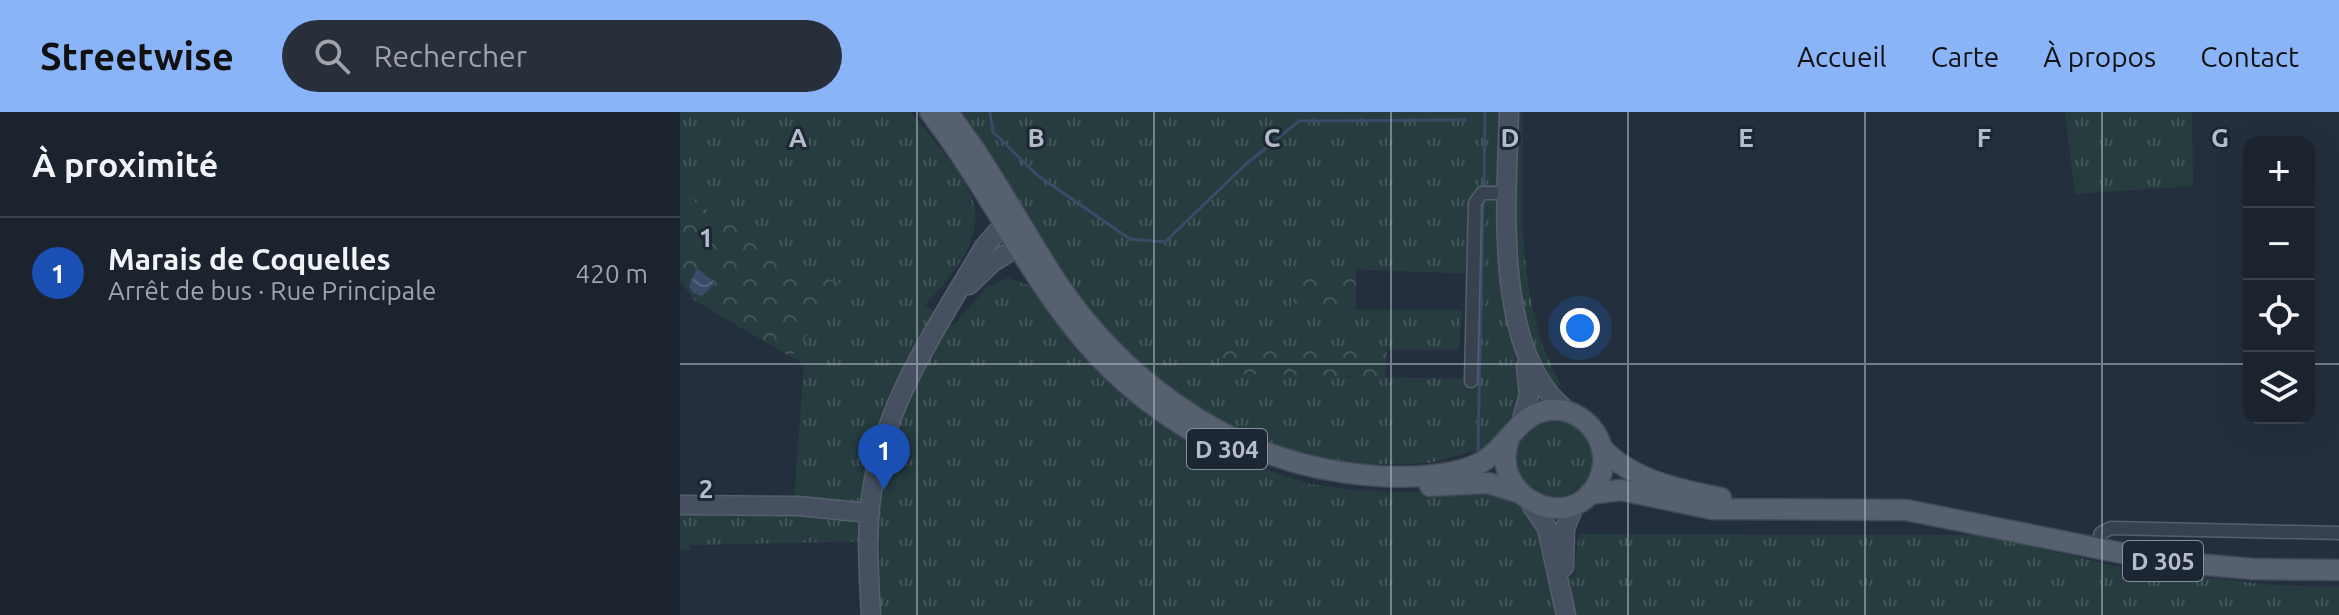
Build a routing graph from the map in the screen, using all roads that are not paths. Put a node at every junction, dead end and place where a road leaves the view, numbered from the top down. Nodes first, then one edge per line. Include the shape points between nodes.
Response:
1 (930, 112) edge
2 (947, 112) edge
3 (1509, 112) edge
4 (1494, 193) junction
5 (1012, 222) junction
6 (1024, 243) junction
7 (939, 322) junction
8 (1522, 340) junction
9 (1471, 381) dead end
10 (1570, 413) junction
11 (1516, 430) junction
12 (1602, 448) junction
13 (1524, 497) junction
14 (1582, 499) junction
15 (680, 505) edge
16 (1772, 507) junction
17 (870, 513) junction
18 (2339, 533) edge
19 (2095, 549) junction
20 (2339, 570) edge
21 (1563, 594) junction
22 (871, 615) edge
23 (1566, 615) edge

1 - 5 main road, D 304
2 - 5 main road, D 304
3 - 4 street
4 - 8 street
4 - 9 street via 1475,203
5 - 6 main road, D 304
5 - 7 street via 984,247
6 - 7 street via 976,277
6 - 11 main road, D 304 via 1118,356 1187,412 1255,447 1334,471 1415,475 1477,464
6 - 13 main road, D 304 via 1061,316 1097,359 1160,411 1210,441 1328,482 1405,487 1488,483
7 - 17 street via 892,412
8 - 10 street via 1543,390
8 - 11 street via 1529,395
10 - 11 main road via 1547,410
10 - 12 main road via 1591,426
11 - 13 main road via 1505,465
12 - 14 main road via 1602,473
12 - 16 main road, D 305 via 1624,466 1666,485
13 - 14 main road via 1550,508
13 - 21 street via 1547,528
14 - 16 main road, D 305 via 1621,490 1700,508
14 - 21 street via 1565,528
15 - 17 street
16 - 19 main road, D 305 via 1906,510
17 - 22 street
18 - 19 street via 2111,528 2101,533
19 - 20 main road, D 305 via 2202,566
21 - 23 street

